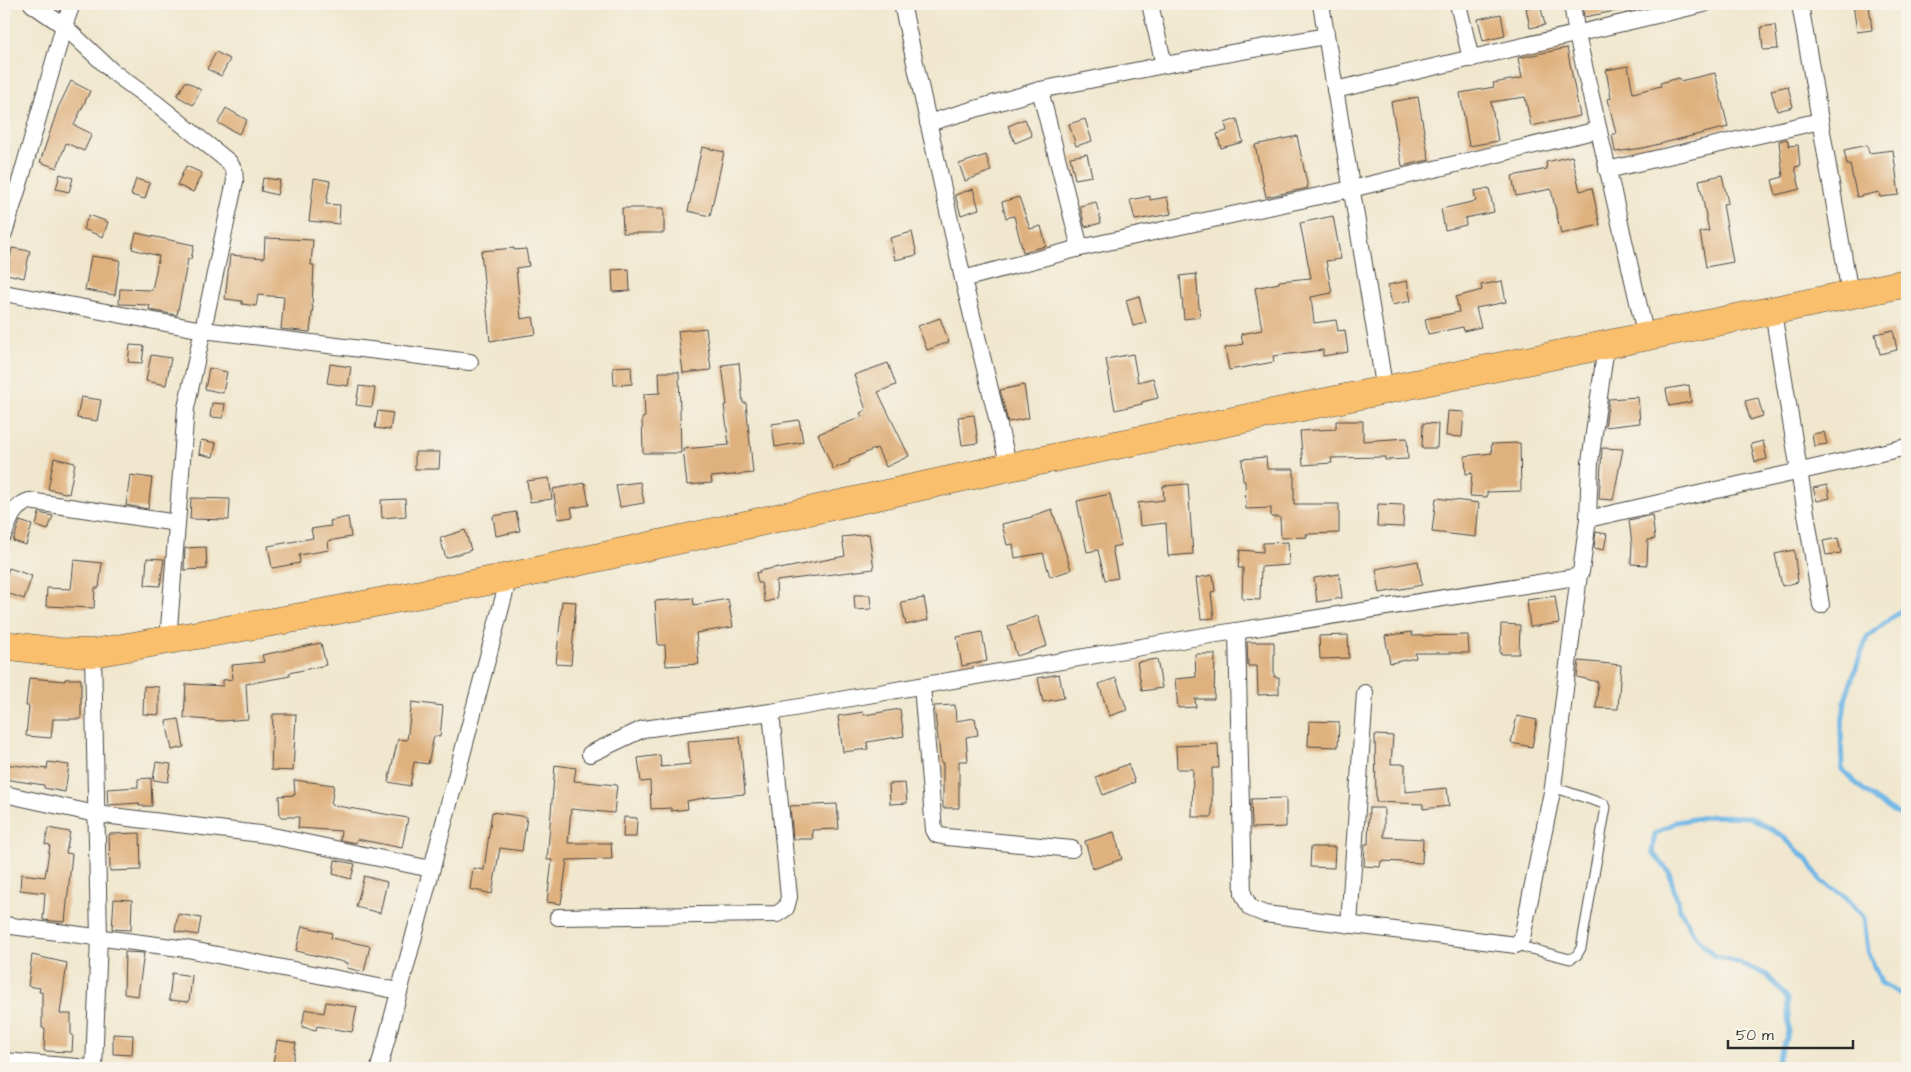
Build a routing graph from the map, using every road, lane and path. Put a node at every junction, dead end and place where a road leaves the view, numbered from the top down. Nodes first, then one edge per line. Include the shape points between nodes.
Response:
1 (32, 4) edge
2 (72, 4) edge
3 (902, 4) edge
4 (1150, 4) edge
5 (1320, 4) edge
6 (1458, 4) edge
7 (1572, 4) edge
8 (1704, 4) edge
9 (1800, 4) edge
10 (64, 26) junction
11 (1577, 35) junction
12 (1326, 36) junction
13 (1471, 59) junction
14 (1164, 64) junction
15 (1040, 90) junction
16 (1334, 90) junction
17 (1820, 121) junction
18 (928, 124) junction
19 (1598, 130) junction
20 (1607, 170) junction
21 (1351, 189) junction
22 (4, 233) edge
23 (1080, 248) junction
24 (963, 279) junction
25 (1907, 283) edge
26 (4, 293) edge
27 (1850, 294) junction
28 (1773, 312) junction
29 (203, 330) junction
30 (1646, 337) junction
31 (1606, 346) junction
32 (470, 362) dead end
33 (1384, 391) junction
34 (1907, 447) edge
35 (1009, 467) junction
36 (1798, 471) junction
37 (1588, 519) junction
38 (177, 523) junction
39 (4, 534) edge
40 (1579, 575) junction
41 (509, 577) junction
42 (1820, 605) dead end
43 (1237, 631) junction
44 (168, 641) junction
45 (4, 645) edge
46 (93, 653) junction
47 (922, 686) junction
48 (1365, 693) dead end
49 (771, 712) junction
50 (590, 754) dead end
51 (1553, 787) junction
52 (4, 794) edge
53 (96, 814) junction
54 (1072, 849) dead end
55 (431, 869) junction
56 (558, 917) dead end
57 (4, 925) edge
58 (1349, 925) junction
59 (98, 937) junction
60 (1516, 945) junction
61 (399, 991) junction
62 (4, 1061) edge
63 (92, 1068) edge
64 (379, 1068) edge

1 - 10 street
2 - 10 street
3 - 18 street
4 - 14 street
5 - 12 street
6 - 13 street
7 - 11 street
8 - 11 street
9 - 17 street
10 - 22 street
10 - 29 street via 113,72 229,162 234,170 235,181
11 - 13 street
11 - 19 street
12 - 14 street
12 - 16 street
13 - 16 street
14 - 15 street
15 - 18 street
15 - 23 street
16 - 21 street
17 - 20 street
17 - 27 street
18 - 24 street
19 - 20 street
19 - 21 street
20 - 30 street
21 - 23 street
21 - 33 street
23 - 24 street
24 - 35 street
25 - 27 highway
26 - 29 street
27 - 28 highway
28 - 30 highway
28 - 36 street
29 - 32 street
29 - 38 street via 186,408
30 - 31 highway
31 - 33 highway
31 - 37 street via 1590,462
33 - 35 highway
34 - 36 street
35 - 41 highway
36 - 37 street
36 - 42 street
37 - 40 street
38 - 39 street via 28,500 12,513
38 - 44 street
40 - 43 street
40 - 51 street
41 - 44 highway
41 - 55 street
43 - 47 street
43 - 58 street via 1243,894 1250,908 1265,914
44 - 46 highway
45 - 46 highway
46 - 53 street
47 - 49 street
47 - 54 street via 937,835
48 - 58 street
49 - 50 street via 643,729
49 - 56 street via 789,897 786,908 777,914
51 - 60 street via 1522,938
51 - 60 lane via 1606,807 1581,948 1570,959
52 - 53 street
53 - 55 street via 268,835
53 - 59 street
55 - 61 street
57 - 59 street
58 - 60 street
59 - 61 street via 187,949
59 - 63 street
61 - 64 street
62 - 63 street

